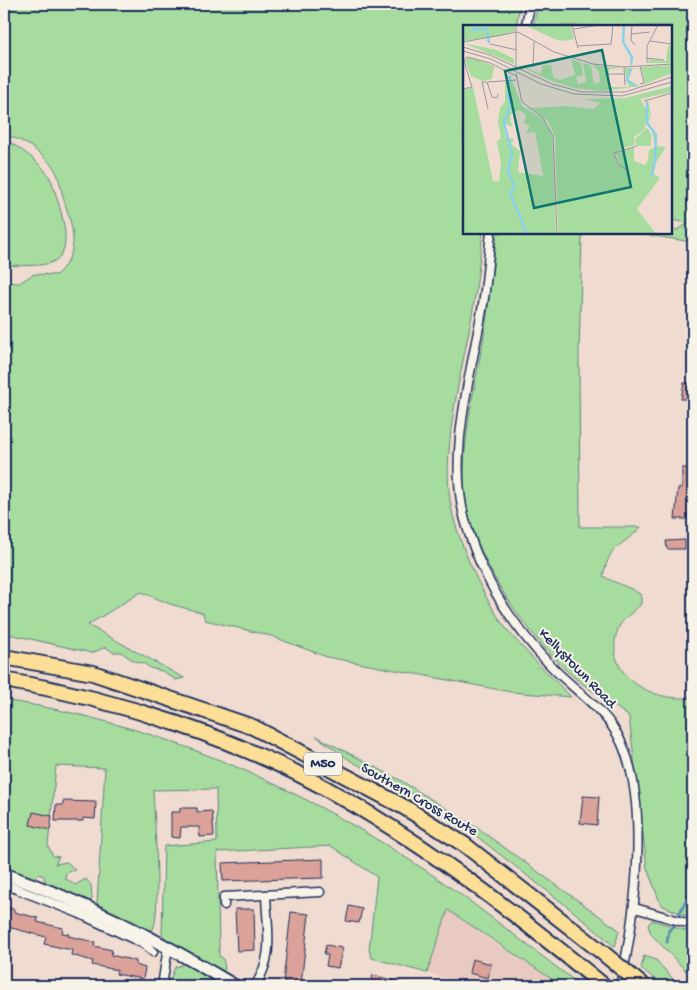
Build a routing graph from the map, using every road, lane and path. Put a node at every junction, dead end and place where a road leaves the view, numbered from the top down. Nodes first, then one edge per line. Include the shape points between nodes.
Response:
1 (530, 4) edge
2 (526, 25) edge
3 (491, 234) edge
4 (4, 657) edge
5 (4, 680) edge
6 (4, 874) edge
7 (4, 884) edge
8 (29, 888) junction
9 (320, 892) dead end
10 (266, 895) junction
11 (224, 905) dead end
12 (635, 908) junction
13 (693, 925) edge
14 (129, 931) junction
15 (168, 947) junction
16 (152, 952) dead end
17 (162, 986) edge
18 (235, 986) edge
19 (255, 986) edge
20 (604, 986) edge
21 (620, 986) edge
22 (643, 986) edge

1 - 2 street
3 - 12 street, Kellystown Road via 483,307 460,444 459,489 464,518 477,555 502,604 551,665 612,725 624,749 631,776 636,823
4 - 22 highway, Southern Cross Route / M50, bridge via 93,673 253,727 404,807 464,844
5 - 20 highway, M50 via 92,698 194,730 238,747 339,796 458,872
6 - 8 street
7 - 8 street
8 - 14 street
9 - 10 street
10 - 11 street via 224,897
10 - 19 street via 269,956
12 - 13 street
12 - 21 street, Kellystown Road
14 - 15 street
14 - 16 street
15 - 17 street
15 - 18 street

